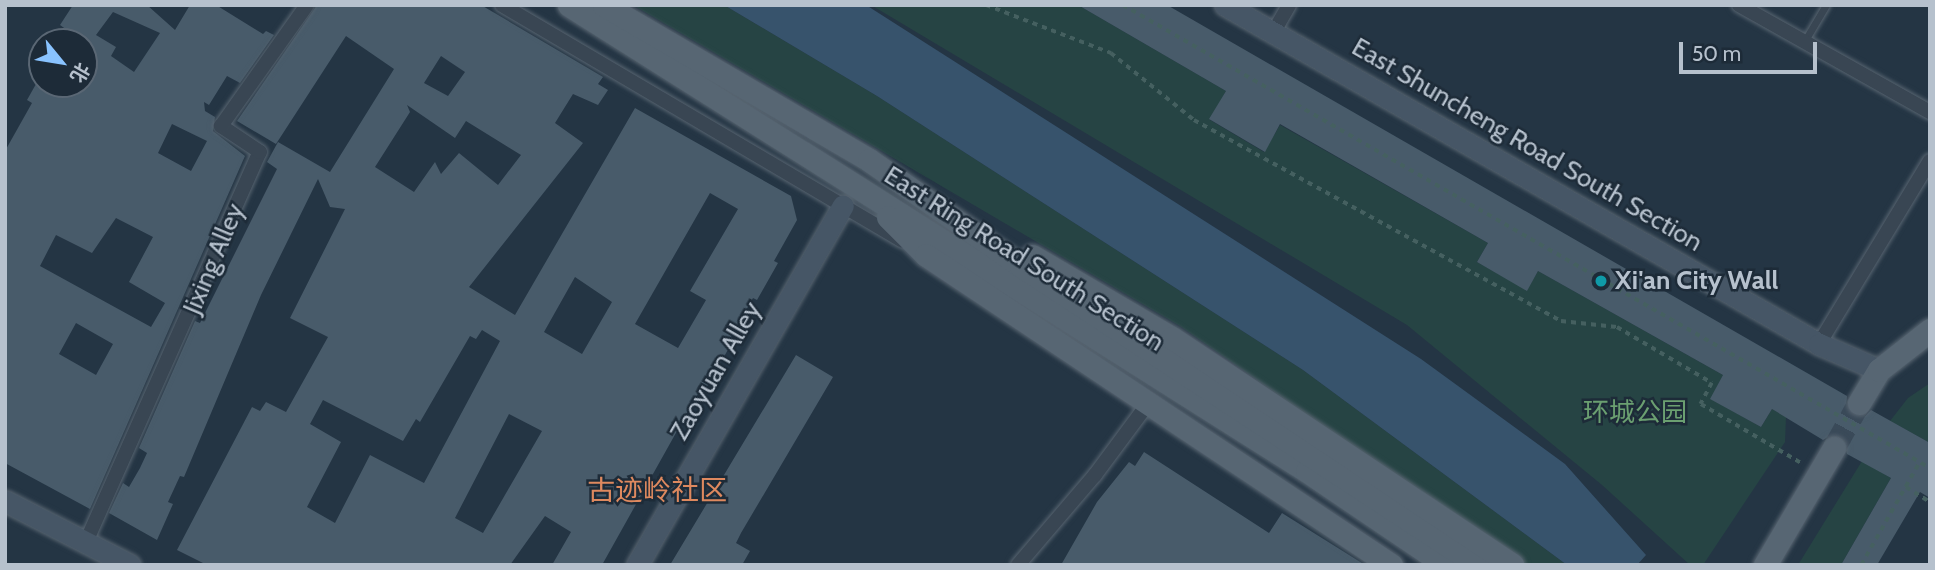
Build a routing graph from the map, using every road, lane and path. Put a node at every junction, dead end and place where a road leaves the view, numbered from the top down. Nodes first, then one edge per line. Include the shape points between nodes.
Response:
1 (307, 5) edge
2 (502, 5) edge
3 (569, 5) edge
4 (604, 5) edge
5 (986, 5) edge
6 (1123, 5) edge
7 (1225, 5) edge
8 (1289, 5) edge
9 (1739, 5) edge
10 (1826, 5) edge
11 (1273, 33) junction
12 (1804, 42) junction
13 (1930, 112) edge
14 (869, 160) junction
15 (1930, 161) edge
16 (857, 187) junction
17 (843, 206) junction
18 (926, 255) junction
19 (1930, 330) edge
20 (1819, 344) junction
21 (1879, 370) junction
22 (1150, 401) junction
23 (1860, 403) tunnel mouth
24 (1834, 447) tunnel mouth
25 (1920, 463) junction
26 (1930, 468) edge
27 (1818, 473) junction
28 (1906, 487) junction
29 (5, 500) edge
30 (1930, 502) edge
31 (86, 542) junction
32 (130, 565) edge
33 (637, 565) edge
34 (1018, 565) edge
35 (1391, 565) edge
36 (1446, 565) edge
37 (1478, 565) edge
38 (1512, 565) edge
39 (1765, 565) edge
40 (1861, 565) edge

1 - 31 street, Jixing Alley via 221,126 260,152
2 - 17 street
3 - 16 main road, East Ring Road South Section
4 - 14 main road, East Ring Road South Section
5 - 27 path via 1111,53 1194,120 1561,321 1616,327 1712,383 1701,404
6 - 25 path
7 - 11 street, East Shuncheng Road South Section
8 - 11 street
9 - 12 street
10 - 12 lane
11 - 20 street, East Shuncheng Road South Section
12 - 13 street
14 - 37 main road, East Ring Road South Section via 1021,266
14 - 38 main road via 1172,338
15 - 20 street
16 - 18 main road
16 - 36 main road, East Ring Road South Section via 1307,471
17 - 18 street
17 - 33 street, Zaoyuan Alley
18 - 22 main road
19 - 21 main road
20 - 21 street, East Shuncheng Road South Section
21 - 23 main road
22 - 34 street via 1095,475
22 - 35 main road
24 - 27 main road
25 - 26 path
25 - 28 path
27 - 39 main road
28 - 30 path
28 - 40 path
29 - 31 street
31 - 32 street

